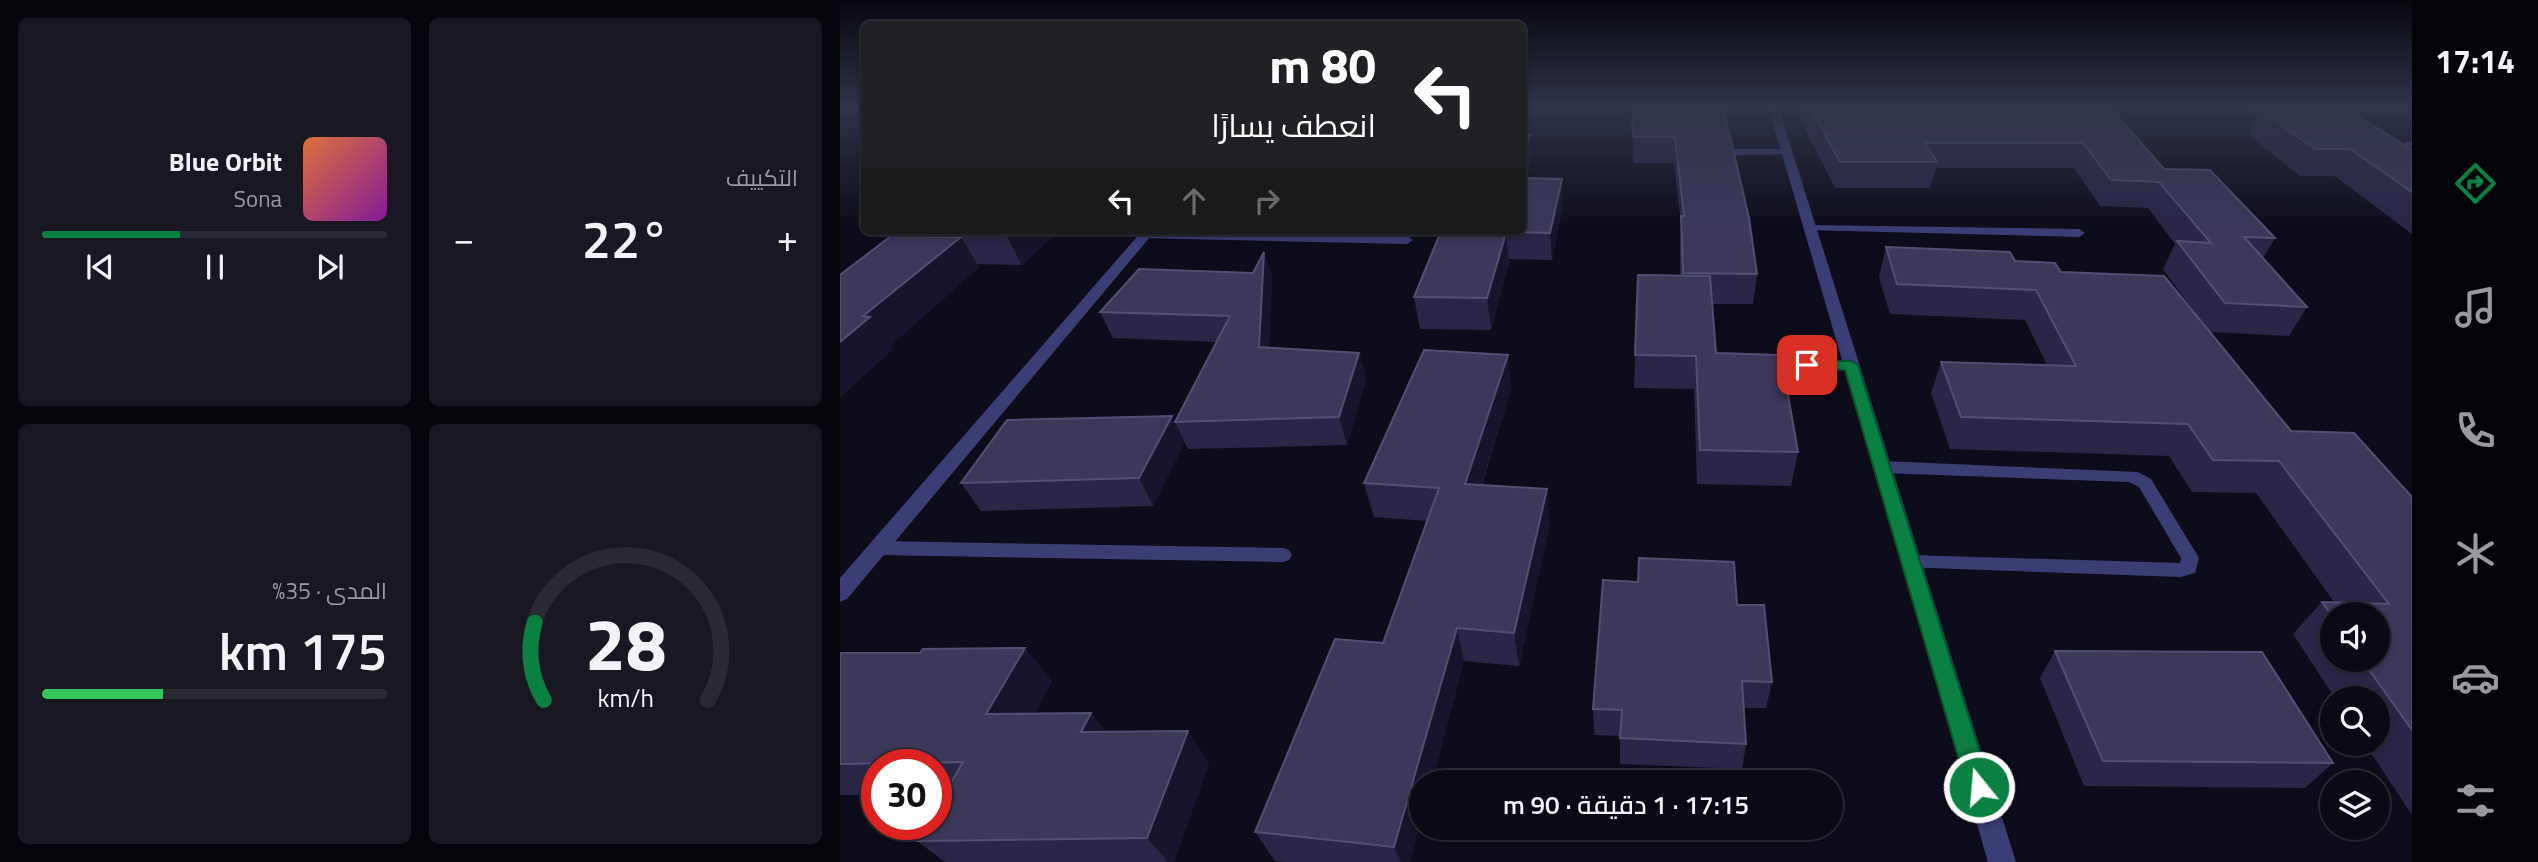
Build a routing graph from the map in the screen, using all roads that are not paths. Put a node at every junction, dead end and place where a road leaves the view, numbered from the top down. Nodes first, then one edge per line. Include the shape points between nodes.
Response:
1 (1785, 146) edge
2 (1734, 152) edge
3 (1787, 152) junction
4 (1810, 228) junction
5 (2079, 233) dead end
6 (911, 235) edge
7 (1145, 235) edge
8 (1221, 235) edge
9 (1407, 240) dead end
10 (883, 257) edge
11 (1851, 365) junction
12 (1784, 366) edge
13 (1882, 467) junction
14 (878, 548) junction
15 (1283, 555) dead end
16 (1910, 562) junction
17 (840, 593) edge
18 (2002, 862) edge

1 - 3 street
2 - 3 lane
3 - 4 street
4 - 5 lane
4 - 11 street
6 - 10 street
7 - 14 street
8 - 9 lane
11 - 12 lane
11 - 13 street
13 - 16 street
13 - 16 lane via 2132,476 2145,483 2190,558 2181,570
14 - 15 lane
14 - 17 street
16 - 18 street

